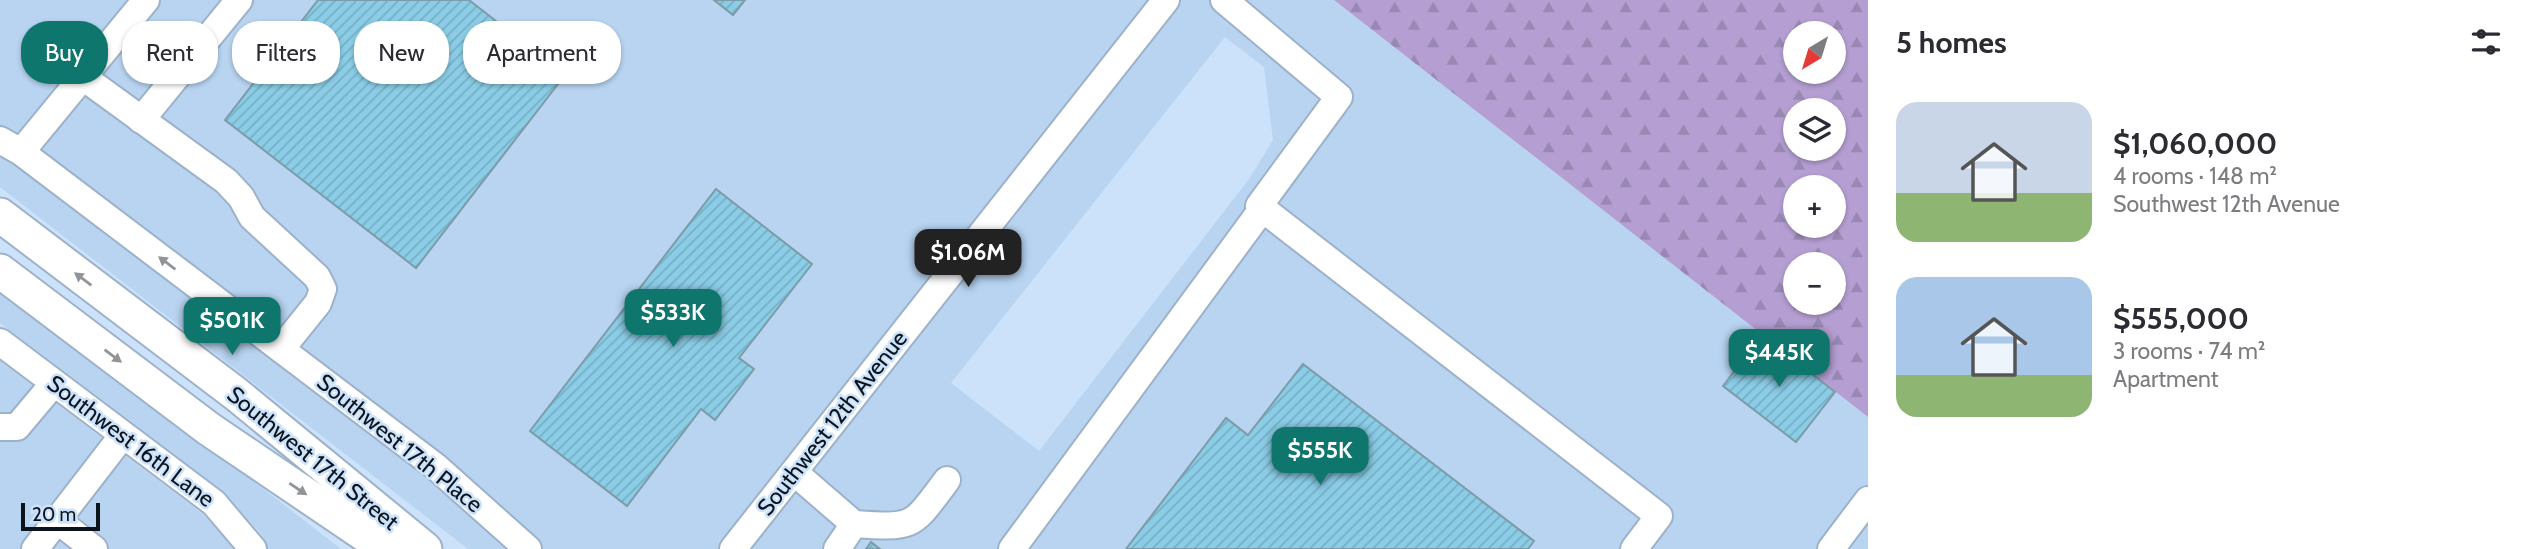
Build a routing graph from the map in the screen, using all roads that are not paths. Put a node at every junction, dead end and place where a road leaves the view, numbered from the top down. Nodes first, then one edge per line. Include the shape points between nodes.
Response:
1 (146, 0) edge
2 (239, 0) edge
3 (1166, 0) edge
4 (1224, 0) edge
5 (108, 46) edge
6 (76, 84) edge
7 (92, 84) edge
8 (141, 120) junction
9 (11, 146) edge
10 (1263, 208) junction
11 (0, 215) edge
12 (0, 271) edge
13 (0, 342) edge
14 (281, 349) junction
15 (54, 383) junction
16 (0, 427) edge
17 (123, 435) junction
18 (794, 472) junction
19 (947, 480) dead end
20 (1868, 500) edge
21 (57, 520) junction
22 (854, 524) junction
23 (35, 549) edge
24 (94, 549) edge
25 (253, 549) edge
26 (386, 549) edge
27 (425, 549) edge
28 (528, 549) edge
29 (733, 549) edge
30 (837, 549) edge
31 (1012, 549) edge
32 (1634, 549) edge
33 (1830, 549) edge

1 - 5 street
2 - 8 street
3 - 18 street, Southwest 12th Avenue
4 - 10 street via 1339,97 1259,206
6 - 9 street
7 - 8 street
8 - 14 street via 226,181 264,230 317,277 323,289 318,303
14 -> 9 street, Southwest 17th Place
10 - 31 street
10 - 32 street via 1659,516
27 -> 11 main road, Southwest 17th Street via 236,394
12 -> 26 main road, Southwest 17th Street via 209,429
13 - 15 street, Southwest 16th Lane
14 - 28 street, Southwest 17th Place via 435,466
15 - 16 street via 18,427
15 - 17 street, Southwest 16th Lane
17 - 21 street
17 - 25 street, Southwest 16th Lane via 214,503
18 - 22 street
18 - 29 street, Southwest 12th Avenue
19 - 22 street via 918,519 903,527
20 - 33 street
21 - 23 street
21 - 24 street
22 - 30 street

